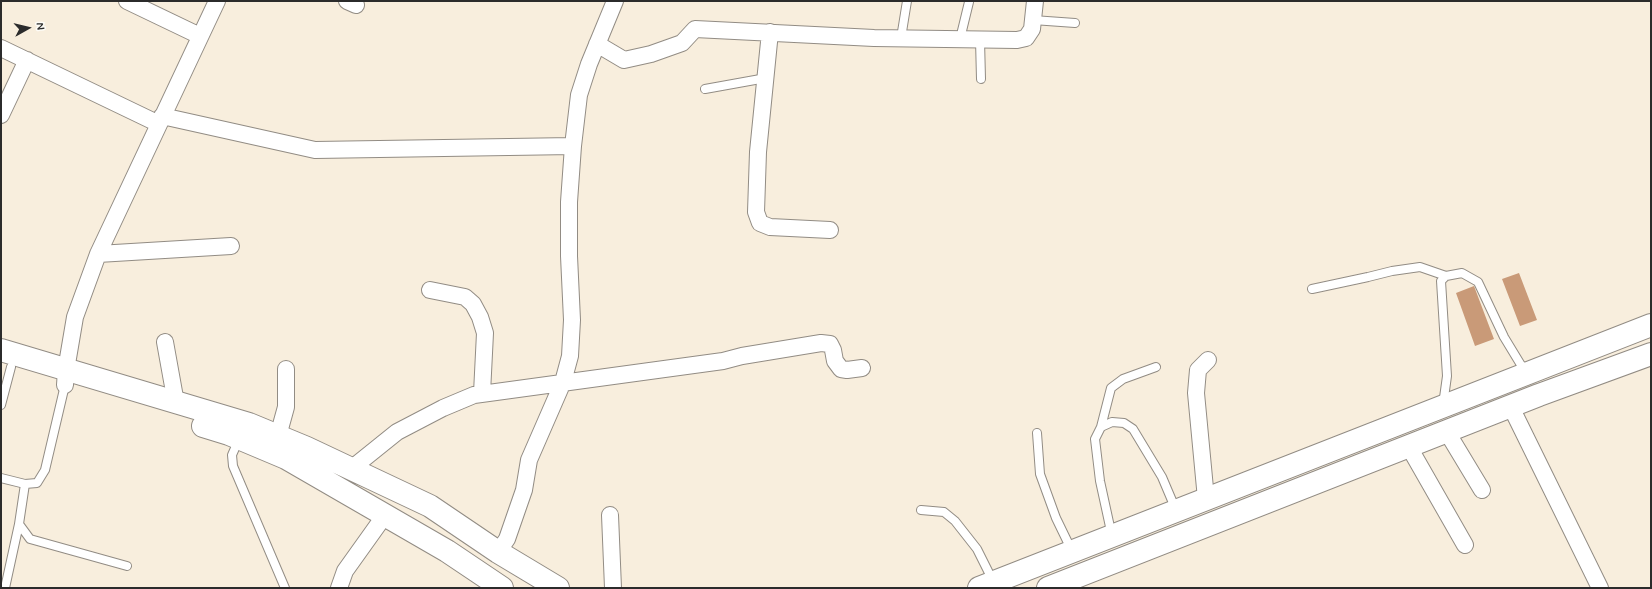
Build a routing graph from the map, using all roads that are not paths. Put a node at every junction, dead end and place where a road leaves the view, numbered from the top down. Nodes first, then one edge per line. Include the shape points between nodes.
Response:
1 (127, 1) edge
2 (217, 1) edge
3 (615, 1) edge
4 (907, 1) edge
5 (1035, 1) edge
6 (969, 2) dead end
7 (1033, 20) junction
8 (1075, 23) dead end
9 (770, 32) junction
10 (200, 36) junction
11 (902, 38) junction
12 (960, 39) junction
13 (980, 40) junction
14 (597, 44) junction
15 (1, 48) edge
16 (27, 60) junction
17 (766, 78) junction
18 (981, 79) dead end
19 (706, 89) dead end
20 (1, 115) edge
21 (161, 120) junction
22 (573, 146) junction
23 (830, 230) dead end
24 (231, 246) dead end
25 (98, 254) junction
26 (1446, 276) junction
27 (1312, 289) dead end
28 (430, 290) dead end
29 (1651, 325) edge
30 (165, 342) dead end
31 (1651, 354) edge
32 (4, 360) edge
33 (1208, 360) dead end
34 (1156, 367) dead end
35 (862, 368) dead end
36 (286, 369) dead end
37 (1530, 371) junction
38 (65, 378) junction
39 (563, 382) junction
40 (482, 393) junction
41 (176, 403) junction
42 (1, 405) edge
43 (1443, 406) junction
44 (1511, 407) junction
45 (1101, 427) junction
46 (1448, 432) junction
47 (1037, 433) dead end
48 (278, 436) junction
49 (239, 438) junction
50 (1409, 447) junction
51 (351, 469) junction
52 (1, 478) edge
53 (25, 484) junction
54 (1482, 490) dead end
55 (1206, 499) junction
56 (921, 510) dead end
57 (1176, 511) junction
58 (385, 515) junction
59 (610, 515) dead end
60 (19, 524) junction
61 (1112, 536) junction
62 (1465, 545) dead end
63 (498, 552) junction
64 (1072, 552) junction
65 (128, 566) dead end
66 (987, 585) edge
67 (1063, 586) edge
68 (5, 588) edge
69 (285, 588) edge
70 (340, 588) edge
71 (502, 588) edge
72 (558, 588) edge
73 (613, 588) edge
74 (1600, 588) edge

1 - 10 street
2 - 10 street
3 - 14 street
4 - 11 lane
5 - 7 street
6 - 12 lane
7 - 8 lane
7 - 13 street via 1032,29 1026,38
9 - 11 street
9 - 14 street via 696,29 682,43 624,60
9 - 17 street
10 - 21 street
11 - 12 street
12 - 13 street
13 - 18 lane
14 - 22 street via 579,95
15 - 16 street
16 - 20 street
16 - 21 street
17 - 19 lane
17 - 23 street via 758,152 756,212 760,223 770,227
21 - 22 street via 315,150
21 - 25 street
22 - 39 street via 569,202 572,320 570,356
24 - 25 street
25 - 38 street via 75,317
26 - 27 lane via 1420,267
26 - 37 lane via 1462,273 1478,282 1504,337 1521,365
26 - 43 lane via 1441,280 1447,376
28 - 40 street via 465,297 473,304 480,317 485,333
29 - 37 main road
30 - 41 street
31 - 44 main road
32 - 38 main road
32 - 42 lane
33 - 55 street via 1198,370 1196,393
34 - 45 lane via 1123,379 1111,388
35 - 39 street via 841,369 835,361 830,344 821,343 723,361
36 - 48 street via 286,407
37 - 43 main road
38 - 41 main road
38 - 49 main road
38 - 53 lane via 45,470 37,483
39 - 40 street
39 - 63 street via 529,460 524,490 507,539
40 - 51 street via 443,408 397,432
41 - 48 main road via 249,424
43 - 55 main road
44 - 46 main road
44 - 74 street
45 - 57 lane via 1112,422 1124,423 1133,430 1162,477
45 - 61 lane via 1094,439
46 - 50 main road
46 - 54 street
47 - 64 lane via 1040,474
48 - 51 main road
49 - 58 main road via 286,458
49 - 69 lane via 232,455 233,466
50 - 62 street
50 - 67 main road
51 - 63 main road via 430,506
52 - 53 lane
53 - 60 lane
55 - 57 main road
56 - 66 lane via 944,512 955,521 977,549
57 - 61 main road
58 - 70 street via 345,571
58 - 71 main road via 447,551
59 - 73 street
60 - 65 lane via 30,539
60 - 68 lane
61 - 64 main road
63 - 72 main road
64 - 66 main road

